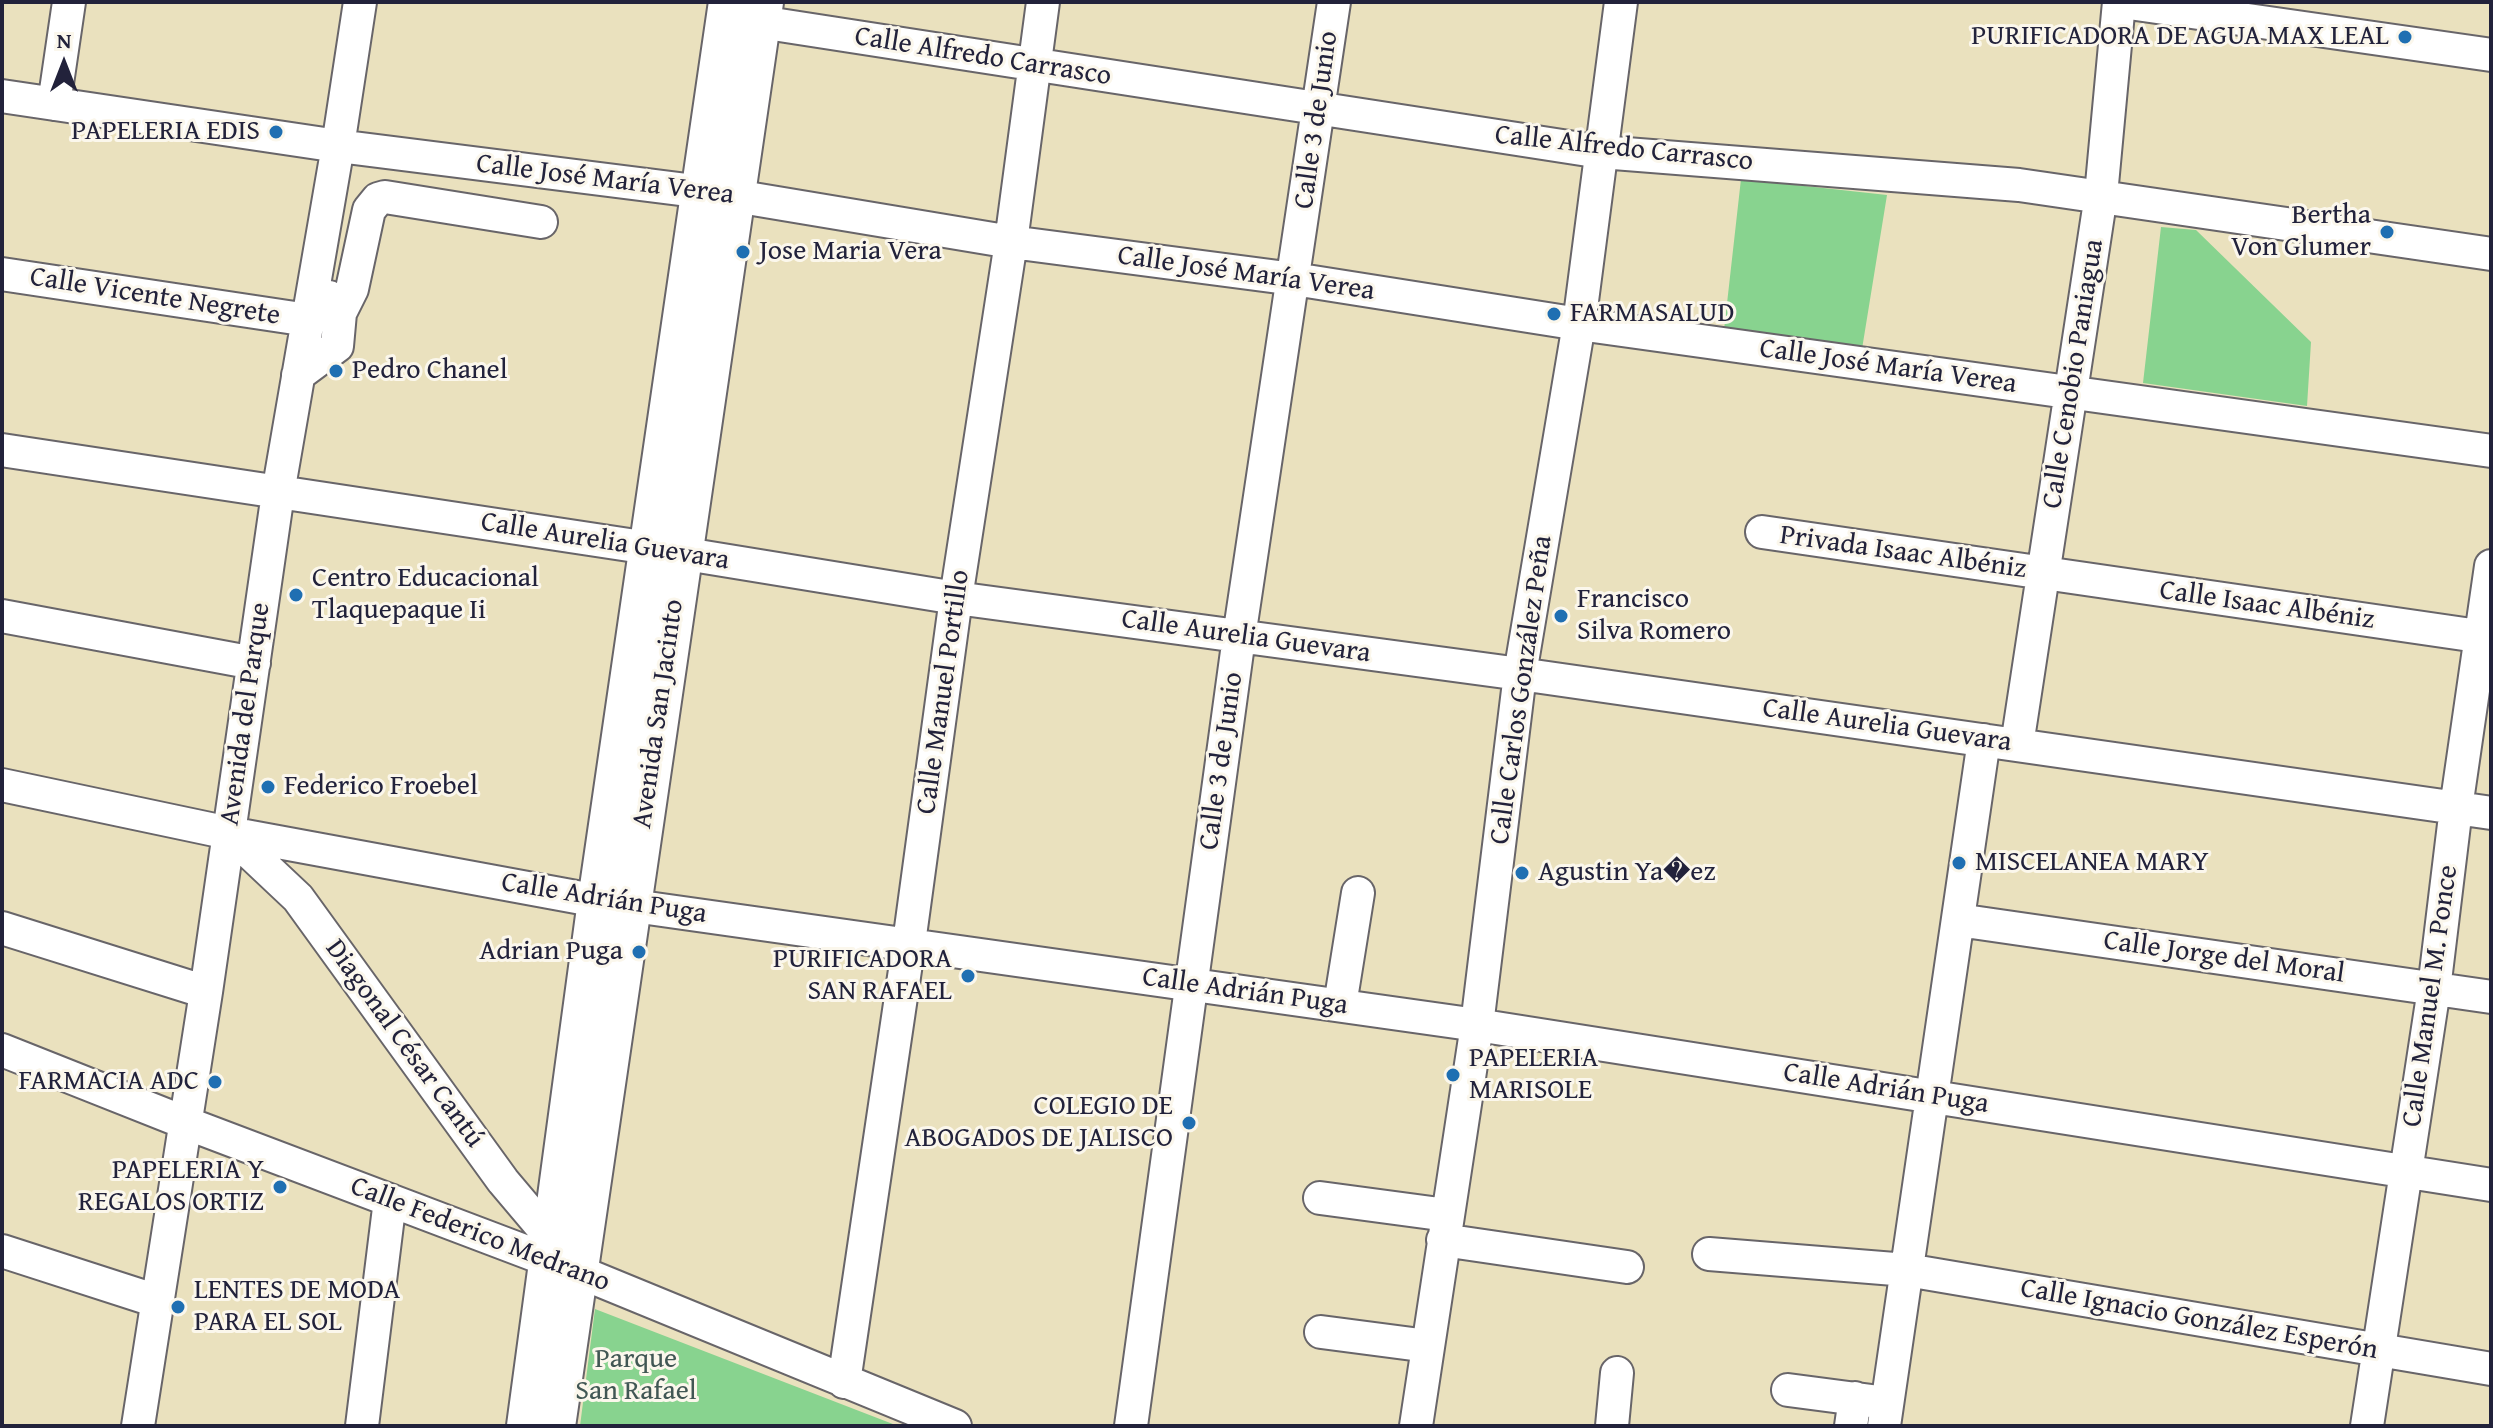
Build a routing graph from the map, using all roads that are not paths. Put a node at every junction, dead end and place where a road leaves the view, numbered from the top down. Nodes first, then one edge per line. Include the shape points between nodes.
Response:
1 (69, 2) edge
2 (360, 2) edge
3 (1043, 2) edge
4 (1334, 2) edge
5 (1621, 2) edge
6 (2120, 2) edge
7 (751, 9) edge
8 (2491, 55) edge
9 (1034, 65) junction
10 (2, 96) edge
11 (54, 104) junction
12 (1320, 108) junction
13 (338, 146) junction
14 (1601, 152) junction
15 (719, 194) junction
16 (2101, 195) junction
17 (541, 222) dead end
18 (1011, 242) junction
19 (2491, 254) edge
20 (2, 274) edge
21 (315, 276) junction
22 (1294, 279) junction
23 (340, 313) junction
24 (308, 320) junction
25 (1579, 324) junction
26 (298, 375) junction
27 (2072, 392) junction
28 (2, 450) edge
29 (2491, 451) edge
30 (278, 493) junction
31 (1762, 532) dead end
32 (666, 551) junction
33 (2491, 566) edge
34 (2044, 573) junction
35 (956, 598) junction
36 (2, 616) edge
37 (1239, 637) junction
38 (2486, 637) edge
39 (254, 663) junction
40 (1520, 674) junction
41 (1984, 740) junction
42 (2017, 745) junction
43 (2, 785) edge
44 (2456, 808) junction
45 (2491, 813) edge
46 (229, 833) junction
47 (1358, 893) dead end
48 (615, 903) junction
49 (1958, 920) junction
50 (2, 928) edge
51 (909, 943) junction
52 (1191, 984) junction
53 (2434, 989) junction
54 (206, 992) junction
55 (2491, 997) edge
56 (1340, 1005) junction
57 (1477, 1025) junction
58 (2, 1050) edge
59 (1932, 1096) junction
60 (186, 1123) junction
61 (2406, 1171) junction
62 (2491, 1185) edge
63 (1320, 1198) dead end
64 (390, 1200) junction
65 (1445, 1228) junction
66 (2, 1251) edge
67 (1709, 1254) dead end
68 (565, 1255) junction
69 (1627, 1267) dead end
70 (1907, 1270) junction
71 (157, 1301) junction
72 (1321, 1332) dead end
73 (1428, 1346) junction
74 (2379, 1350) junction
75 (2491, 1369) edge
76 (1617, 1373) dead end
77 (844, 1382) junction
78 (1788, 1390) dead end
79 (1853, 1412) edge
80 (1886, 1414) edge
81 (138, 1426) edge
82 (362, 1426) edge
83 (527, 1426) edge
84 (555, 1426) edge
85 (955, 1426) edge
86 (1131, 1426) edge
87 (1416, 1426) edge
88 (1612, 1426) edge
89 (2367, 1426) edge

1 - 11 street
2 - 13 street, Avenida del Parque
3 - 9 street, Calle Manuel Portillo
4 - 12 street, Calle 3 de Junio
5 - 14 street, Calle Carlos González Peña
6 - 8 street
6 - 16 street, Calle Cenobio Paniagua
7 - 9 street, Calle Alfredo Carrasco
7 - 15 main road, Avenida San Jacinto
9 - 12 street, Calle Alfredo Carrasco
9 - 18 street, Calle Manuel Portillo
10 - 11 street, Calle José María Verea
11 - 13 street, Calle José María Verea
12 - 14 street, Calle Alfredo Carrasco
12 - 22 street, Calle 3 de Junio
13 - 15 street, Calle José María Verea
13 - 21 street, Avenida del Parque
14 - 16 street, Calle Alfredo Carrasco
14 - 25 street, Calle Carlos González Peña
15 - 18 street, Calle José María Verea
15 - 32 main road, Avenida San Jacinto
16 - 19 street, Calle Alfredo Carrasco
16 - 27 street, Calle Cenobio Paniagua
17 - 23 street via 378,199 369,210 352,289
18 - 22 street, Calle José María Verea
18 - 35 street, Calle Manuel Portillo
20 - 24 street, Calle Vicente Negrete
21 - 23 street
21 - 24 street, Avenida del Parque
22 - 25 street, Calle José María Verea
22 - 37 street, Calle 3 de Junio
23 - 26 street via 337,346
24 - 26 street, Avenida del Parque
25 - 27 street, Calle José María Verea
25 - 40 street, Calle Carlos González Peña
26 - 30 street, Avenida del Parque
27 - 29 street, Calle José María Verea
27 - 34 street, Calle Cenobio Paniagua
28 - 30 street, Calle Aurelia Guevara
30 - 32 street, Calle Aurelia Guevara
30 - 39 street, Avenida del Parque
31 - 34 street, Privada Isaac Albéniz
32 - 35 street, Calle Aurelia Guevara
32 - 48 main road, Avenida San Jacinto
33 - 38 street, Calle Manuel M. Ponce
34 - 38 street, Calle Isaac Albéniz
34 - 42 street, Calle Cenobio Paniagua
35 - 37 street, Calle Aurelia Guevara
35 - 51 street, Calle Manuel Portillo
36 - 39 street
37 - 40 street, Calle Aurelia Guevara
37 - 52 street, Calle 3 de Junio
38 - 44 street, Calle Manuel M. Ponce
39 - 46 street, Avenida del Parque
40 - 41 street, Calle Aurelia Guevara
40 - 57 street, Calle Carlos González Peña
41 - 42 street, Calle Aurelia Guevara
41 - 49 street
42 - 44 street, Calle Aurelia Guevara
43 - 46 street, Calle Adrián Puga
44 - 45 street, Calle Aurelia Guevara
44 - 53 street, Calle Manuel M. Ponce
46 - 48 street, Calle Adrián Puga
46 - 54 street, Avenida del Parque
46 - 68 street, Diagonal César Cantú via 298,898 503,1181
47 - 56 street
48 - 51 street, Calle Adrián Puga
48 - 68 main road, Avenida San Jacinto
49 - 53 street, Calle Jorge del Moral
49 - 59 street
50 - 54 street
51 - 52 street, Calle Adrián Puga
51 - 77 street, Calle Manuel Portillo
52 - 56 street, Calle Adrián Puga
52 - 86 street, Calle 3 de Junio
53 - 55 street, Calle Jorge del Moral
53 - 61 street, Calle Manuel M. Ponce
54 - 60 street, Avenida del Parque
56 - 57 street, Calle Adrián Puga
57 - 59 street, Calle Adrián Puga
57 - 65 street, Calle Carlos González Peña
58 - 60 street, Calle Federico Medrano
59 - 61 street, Calle Adrián Puga
59 - 70 street
60 - 64 street, Calle Federico Medrano
60 - 71 street, Avenida del Parque
61 - 62 street, Calle Adrián Puga
61 - 74 street, Calle Manuel M. Ponce
63 - 65 street
64 - 68 street, Calle Federico Medrano
64 - 82 street
65 - 69 street
65 - 73 street, Calle Carlos González Peña
66 - 71 street
67 - 70 street, Calle Ignacio González Esperón
68 - 77 street, Calle Federico Medrano
68 - 83 main road, Avenida San Jacinto
68 - 84 main road, Avenida San Jacinto
70 - 74 street, Calle Ignacio González Esperón
70 - 80 street
71 - 81 street, Avenida del Parque
72 - 73 street
73 - 87 street, Calle Carlos González Peña
74 - 75 street, Calle Ignacio González Esperón
74 - 89 street, Calle Manuel M. Ponce
76 - 88 street
77 - 85 street, Calle Federico Medrano
78 - 79 street
79 - 80 street

